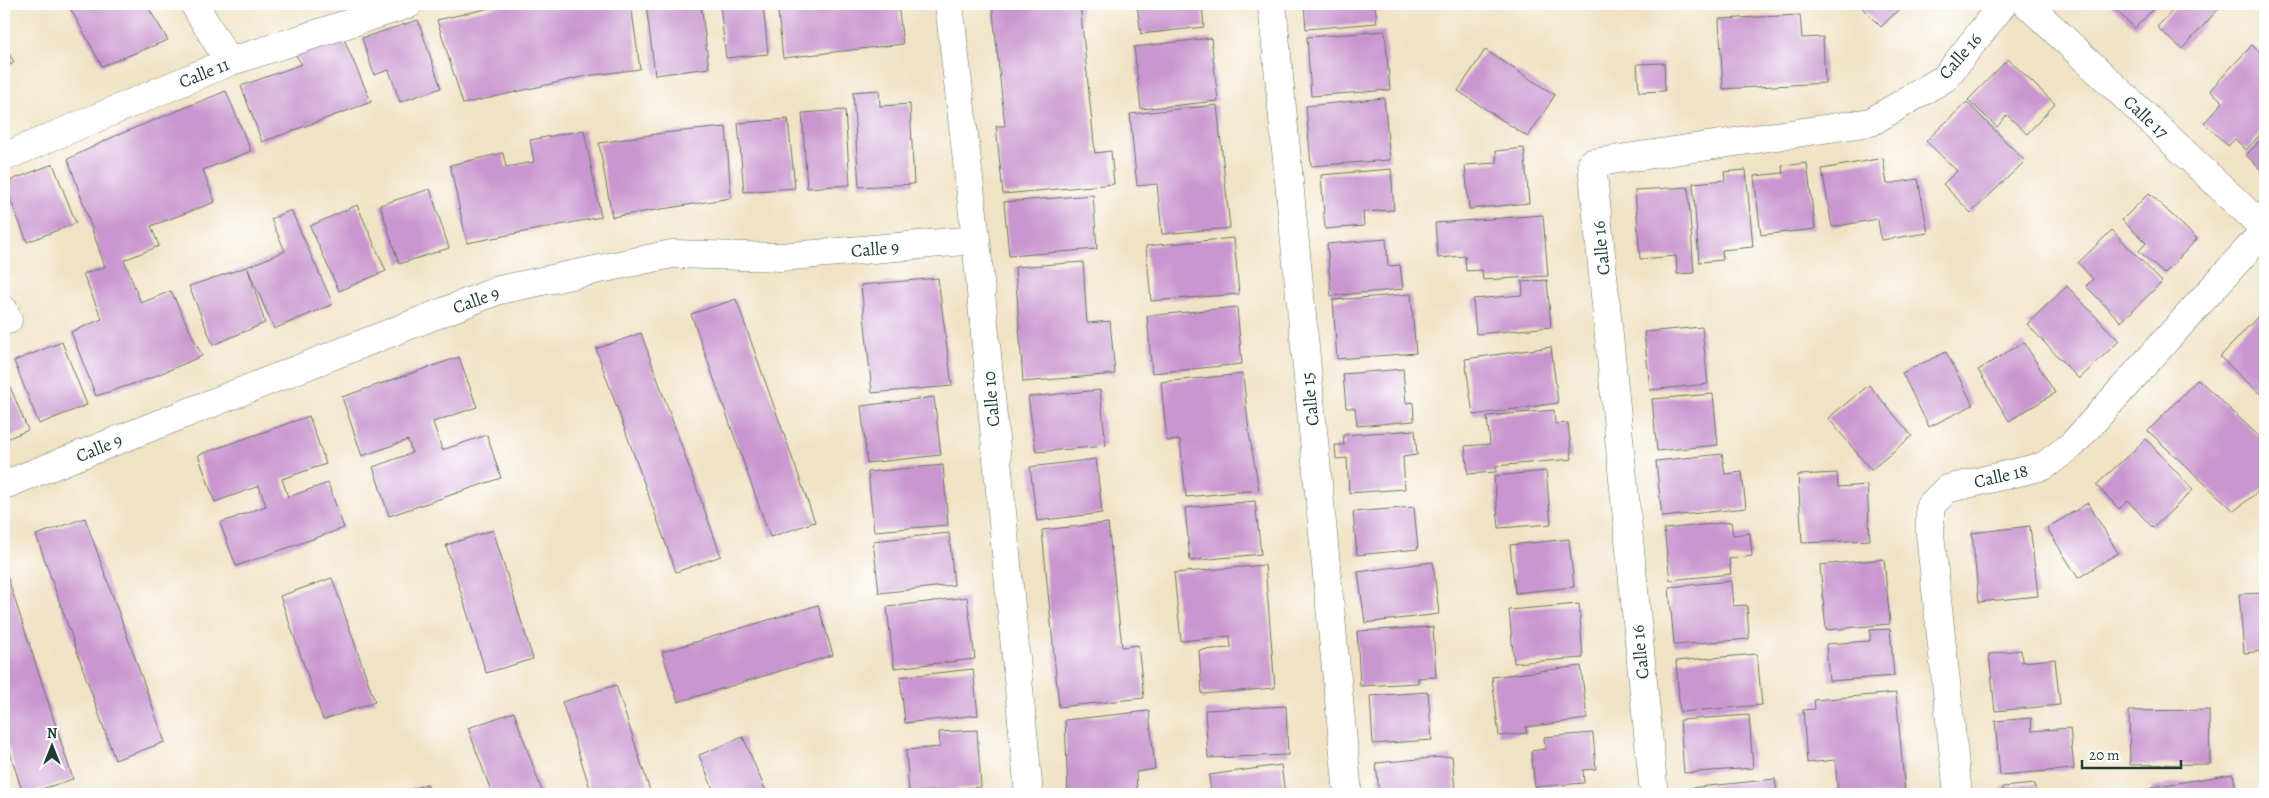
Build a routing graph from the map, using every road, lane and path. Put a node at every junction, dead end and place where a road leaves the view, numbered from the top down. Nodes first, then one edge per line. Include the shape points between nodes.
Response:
1 (194, 4) edge
2 (409, 4) edge
3 (949, 4) edge
4 (1272, 4) edge
5 (2003, 4) edge
6 (2027, 4) edge
7 (229, 62) junction
8 (4, 157) edge
9 (2265, 229) edge
10 (976, 240) junction
11 (4, 485) edge
12 (1029, 794) edge
13 (1348, 794) edge
14 (1654, 794) edge
15 (1958, 794) edge

1 - 7 street
2 - 7 street, Calle 11
3 - 10 street, Calle 10
4 - 13 street, Calle 15
5 - 14 street, Calle 16 via 1945,78 1871,122 1592,163
6 - 9 street, Calle 17
7 - 8 street, Calle 11
9 - 15 street, Calle 18 via 2072,445 2044,466 1947,489 1930,506 1930,534
10 - 11 street, Calle 9 via 781,257 672,254 498,290
10 - 12 street, Calle 10

